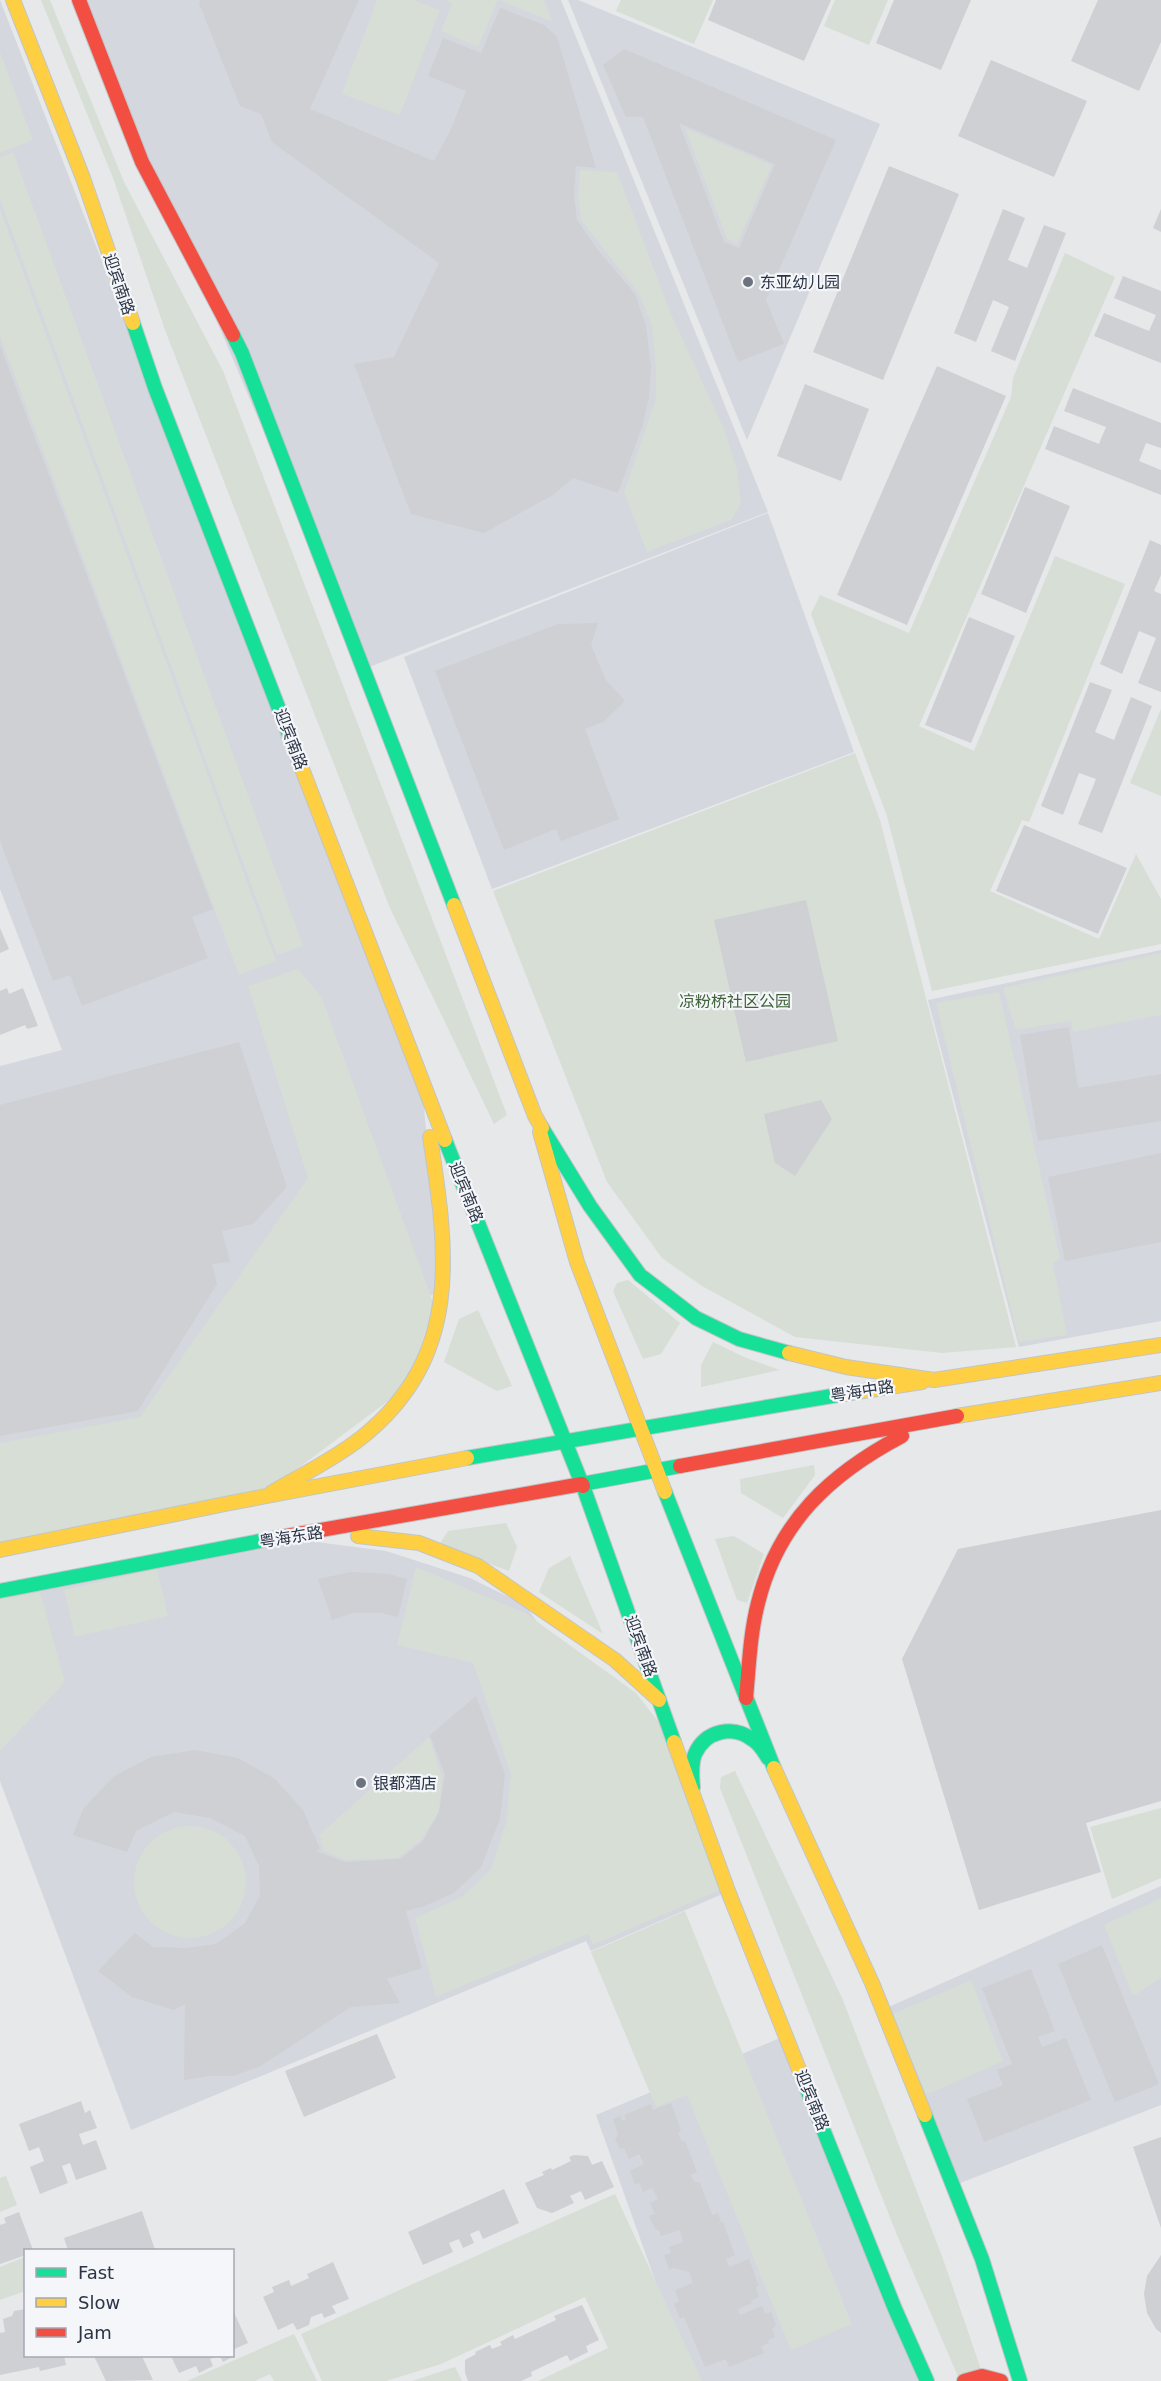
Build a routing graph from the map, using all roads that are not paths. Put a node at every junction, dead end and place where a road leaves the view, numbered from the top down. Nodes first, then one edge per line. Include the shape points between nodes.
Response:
1 (13, 0) edge
2 (79, 0) edge
3 (421, 1079) junction
4 (535, 1116) junction
5 (1161, 1345) edge
6 (934, 1380) junction
7 (1161, 1383) edge
8 (938, 1419) junction
9 (640, 1426) junction
10 (564, 1440) junction
11 (657, 1471) junction
12 (582, 1485) junction
13 (271, 1493) junction
14 (324, 1532) junction
15 (0, 1550) edge
16 (0, 1592) edge
17 (746, 1698) junction
18 (661, 1702) junction
19 (773, 1765) junction
20 (693, 1794) junction
21 (927, 2381) edge
22 (964, 2381) edge
23 (1001, 2381) edge
24 (1020, 2381) edge

1 - 3 main road, 迎宾南路 via 82,178 155,388
2 - 4 main road via 142,162 242,353
3 - 10 main road, 迎宾南路
3 - 13 main road via 444,1242 434,1340 410,1389 361,1438
4 - 6 main road via 590,1206 640,1275 696,1318 739,1339 798,1356
4 - 9 main road via 577,1262
5 - 6 main road, 粤海中路
6 - 9 main road, 粤海中路
7 - 8 main road
8 - 11 main road
8 - 17 main road via 867,1453 837,1474 799,1516 769,1567 758,1602
9 - 10 main road, 粤海中路
9 - 11 main road
10 - 12 main road, 迎宾南路
10 - 13 main road
11 - 12 main road
11 - 17 main road
12 - 14 main road, 粤海东路
12 - 18 main road, 迎宾南路
13 - 15 main road
14 - 16 main road, 粤海东路 via 221,1548
14 - 18 main road via 419,1543 478,1566 615,1660
17 - 19 main road
18 - 20 main road, 迎宾南路
19 - 20 main road via 755,1740 740,1731 711,1734 694,1755
19 - 24 main road via 877,1994 982,2259
20 - 21 main road, 迎宾南路 via 737,1913
22 - 23 main road via 973,2376 988,2376

